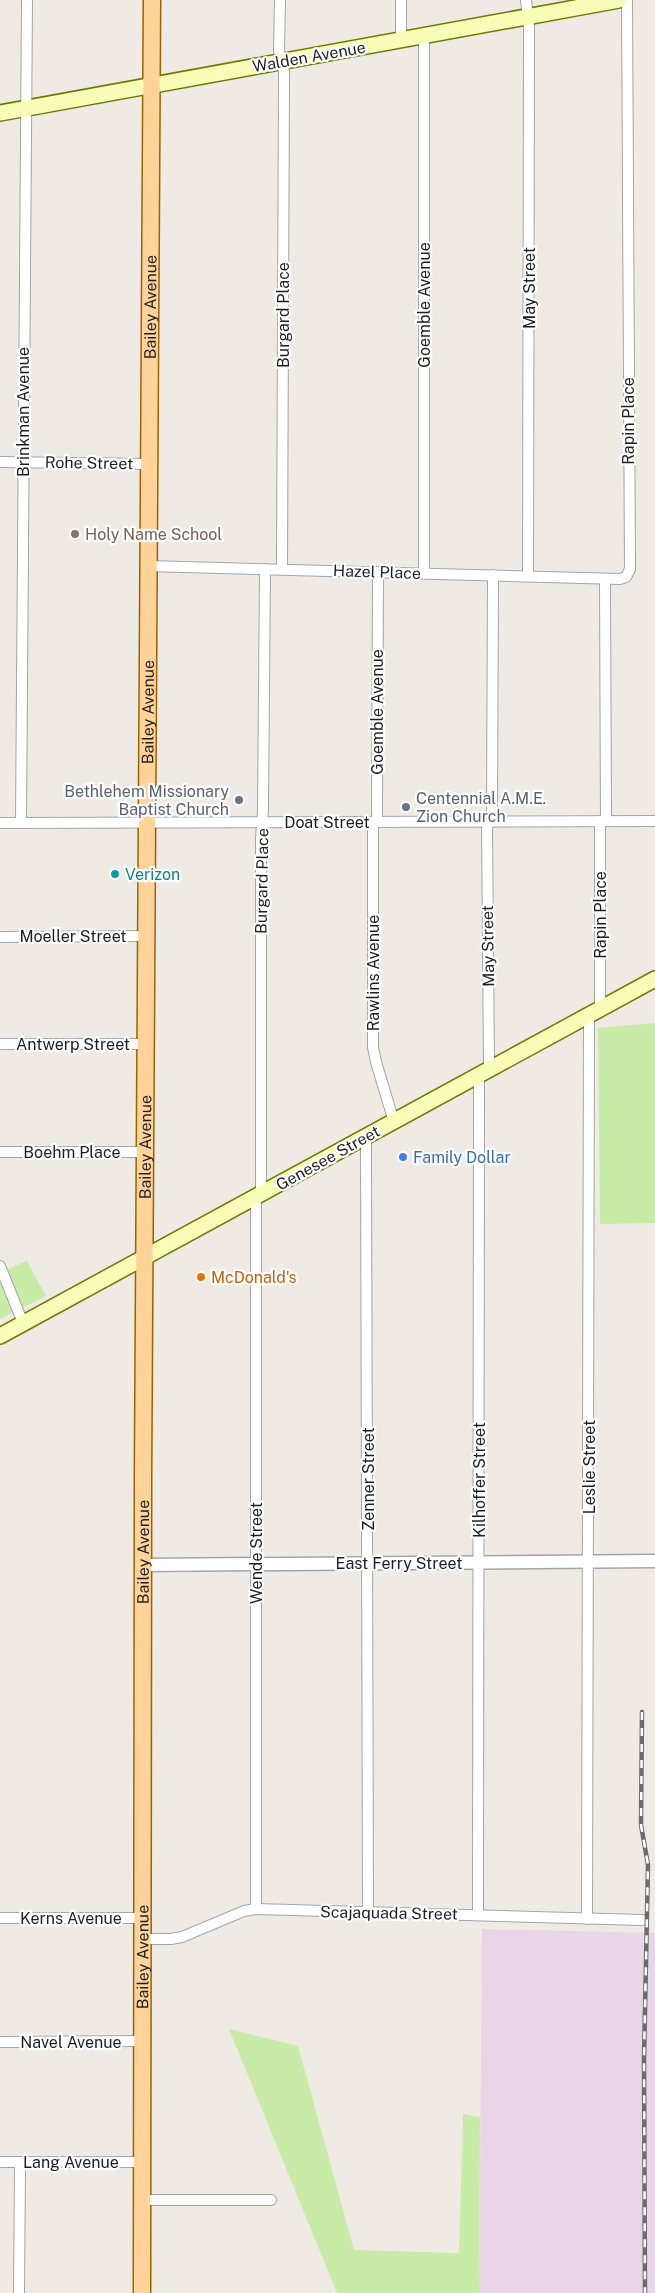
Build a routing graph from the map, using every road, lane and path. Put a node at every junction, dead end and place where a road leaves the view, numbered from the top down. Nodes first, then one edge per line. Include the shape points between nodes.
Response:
1 (27, 0) edge
2 (152, 0) edge
3 (280, 0) edge
4 (401, 0) edge
5 (526, 0) edge
6 (619, 0) edge
7 (627, 0) edge
8 (528, 17) junction
9 (424, 37) junction
10 (401, 40) junction
11 (282, 62) junction
12 (151, 86) junction
13 (25, 109) junction
14 (0, 114) edge
15 (0, 462) edge
16 (22, 462) junction
17 (148, 464) junction
18 (148, 566) junction
19 (264, 569) junction
20 (282, 570) junction
21 (378, 572) junction
22 (424, 573) junction
23 (493, 575) junction
24 (528, 576) junction
25 (605, 578) junction
26 (603, 821) junction
27 (655, 821) edge
28 (375, 822) junction
29 (489, 822) junction
30 (0, 823) edge
31 (20, 823) junction
32 (262, 823) junction
33 (146, 824) junction
34 (146, 936) junction
35 (0, 937) edge
36 (655, 979) edge
37 (595, 1012) junction
38 (0, 1044) edge
39 (145, 1044) junction
40 (484, 1072) junction
41 (394, 1122) junction
42 (366, 1136) junction
43 (0, 1152) edge
44 (145, 1152) junction
45 (258, 1195) junction
46 (144, 1257) junction
47 (0, 1266) edge
48 (23, 1323) junction
49 (0, 1336) edge
50 (655, 1561) edge
51 (589, 1562) junction
52 (479, 1563) junction
53 (256, 1564) junction
54 (368, 1564) junction
55 (143, 1565) junction
56 (256, 1909) junction
57 (368, 1912) junction
58 (478, 1915) junction
59 (0, 1918) edge
60 (142, 1918) junction
61 (587, 1919) junction
62 (642, 1920) dead end
63 (142, 1939) junction
64 (142, 2041) junction
65 (0, 2042) edge
66 (0, 2162) edge
67 (20, 2162) junction
68 (142, 2162) junction
69 (142, 2200) junction
70 (270, 2200) dead end
71 (19, 2293) edge
72 (142, 2293) edge

1 - 13 street, Brinkman Avenue
2 - 12 main road, Bailey Avenue
3 - 11 street, Burgard Place via 279,50
4 - 10 street
5 - 8 street, May Street
6 - 8 main road, Walden Avenue
7 - 25 street, Rapin Place via 630,569 623,579
8 - 9 main road, Walden Avenue
8 - 24 street, May Street
9 - 10 main road, Walden Avenue
9 - 22 street, Goemble Avenue
10 - 11 main road, Walden Avenue
11 - 12 main road, Walden Avenue
11 - 20 street, Burgard Place
12 - 13 main road, Walden Avenue
12 - 17 main road, Bailey Avenue
13 - 14 main road, Walden Avenue
13 - 16 street, Brinkman Avenue
15 - 16 street, Rohe Street
16 - 17 street, Rohe Street
16 - 31 street, Brinkman Avenue
17 - 18 main road, Bailey Avenue
18 - 19 street, Hazel Place
18 - 33 main road, Bailey Avenue
19 - 20 street, Hazel Place
19 - 32 street, Burgard Place
20 - 21 street, Hazel Place
21 - 22 street, Hazel Place
21 - 28 street, Goemble Avenue
22 - 23 street, Hazel Place
23 - 24 street, Hazel Place
23 - 29 street, May Street
24 - 25 street, Hazel Place
25 - 26 street, Rapin Place
26 - 27 street, Doat Street
26 - 29 street, Doat Street
26 - 37 street, Rapin Place
28 - 29 street, Doat Street
28 - 32 street, Doat Street
28 - 41 street, Rawlins Avenue via 373,1047
29 - 40 street, May Street
30 - 31 street, Doat Street
31 - 33 street, Doat Street
32 - 33 street, Doat Street
32 - 45 street, Burgard Place
33 - 34 main road, Bailey Avenue
34 - 35 street, Moeller Street
34 - 39 main road, Bailey Avenue
36 - 37 main road, Genesee Street
37 - 40 main road, Genesee Street
37 - 51 street, Leslie Street
38 - 39 street, Antwerp Street
39 - 44 main road, Bailey Avenue
40 - 41 main road, Genesee Street
40 - 52 street, Kilhoffer Street
41 - 42 main road, Genesee Street
42 - 45 main road, Genesee Street
42 - 54 street, Zenner Street
43 - 44 street, Boehm Place
44 - 46 main road, Bailey Avenue
45 - 46 main road, Genesee Street
45 - 53 street, Wende Street
46 - 48 main road, Genesee Street
46 - 55 main road, Bailey Avenue
47 - 48 street
48 - 49 main road, Genesee Street
50 - 51 street, East Ferry Street
51 - 52 street, East Ferry Street
51 - 61 street, Leslie Street
52 - 54 street, East Ferry Street
52 - 58 street, Kilhoffer Street
53 - 54 street, East Ferry Street
53 - 55 street, East Ferry Street
53 - 56 street, Wende Street
54 - 57 street, Zenner Street
55 - 60 main road, Bailey Avenue
56 - 57 street, Scajaquada Street
56 - 63 street, Scajaquada Street via 172,1940
57 - 58 street, Scajaquada Street
58 - 61 street, Scajaquada Street
59 - 60 street, Kerns Avenue
60 - 63 main road, Bailey Avenue
61 - 62 street, Scajaquada Street
63 - 64 main road, Bailey Avenue
64 - 65 street, Navel Avenue
64 - 68 main road, Bailey Avenue
66 - 67 street, Lang Avenue
67 - 68 street, Lang Avenue
67 - 71 street
68 - 69 main road, Bailey Avenue
69 - 70 street
69 - 72 main road, Bailey Avenue

